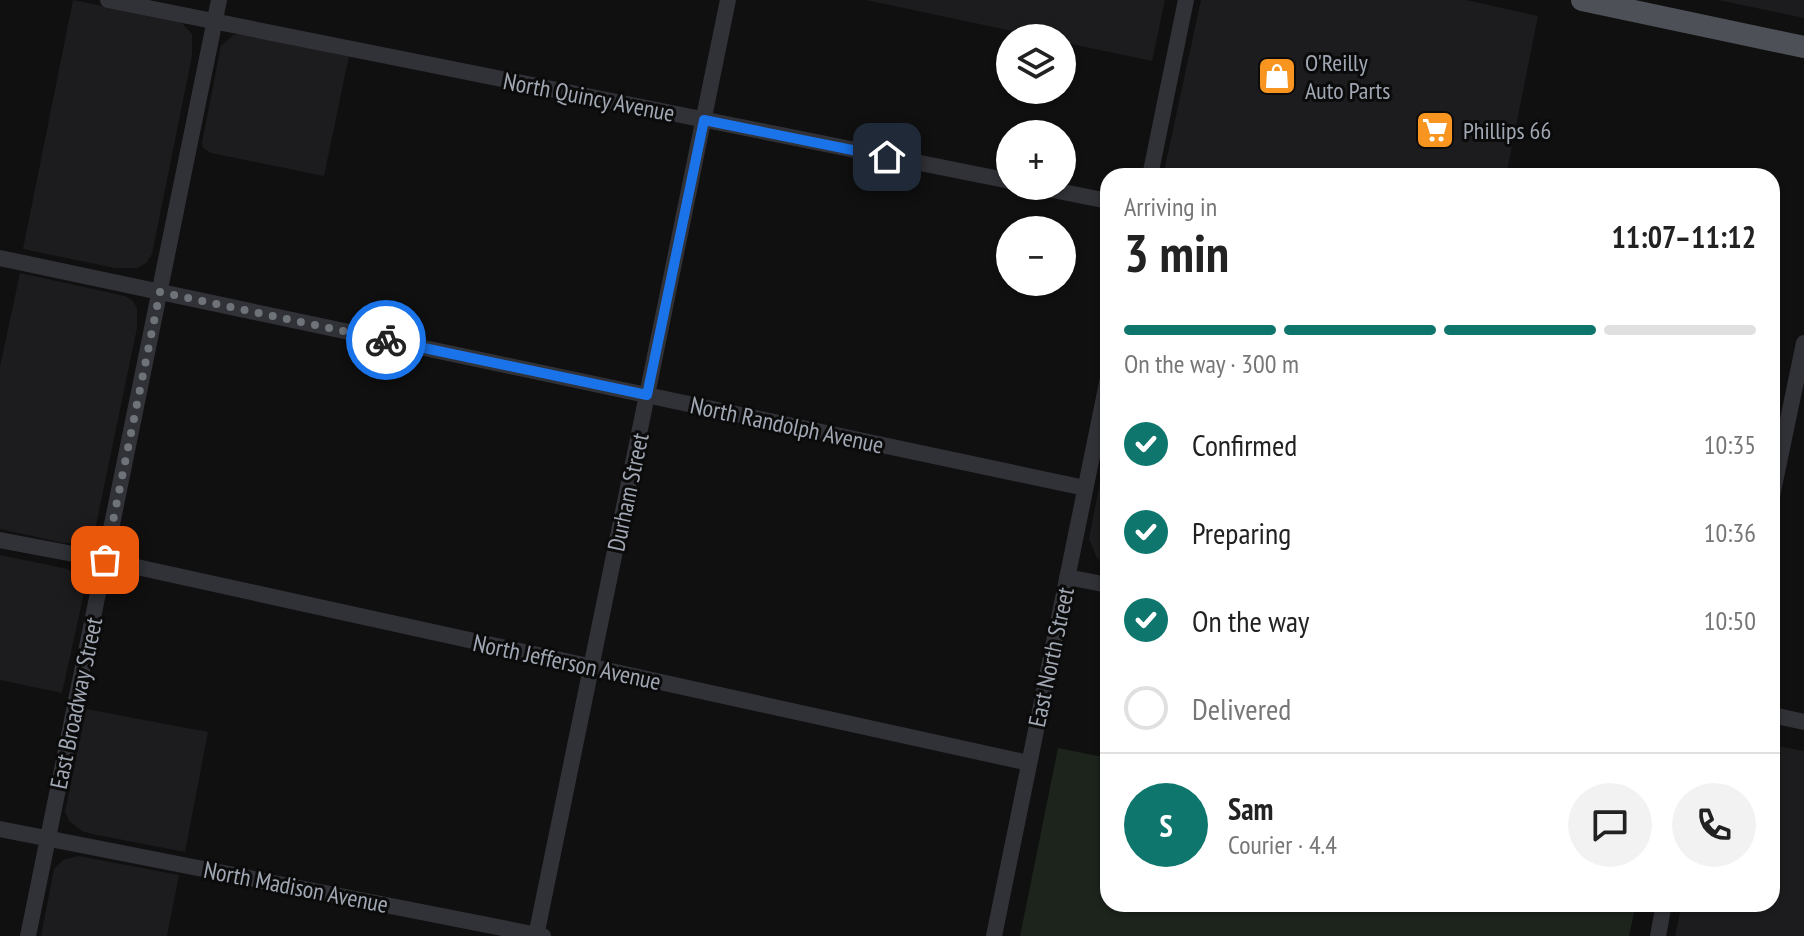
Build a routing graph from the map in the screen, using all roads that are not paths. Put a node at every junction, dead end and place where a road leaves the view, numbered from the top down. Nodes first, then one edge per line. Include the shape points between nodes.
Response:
1 (108, 0) edge
2 (219, 0) edge
3 (728, 0) edge
4 (1186, 0) edge
5 (1582, 0) edge
6 (215, 23) junction
7 (1804, 47) edge
8 (704, 120) junction
9 (1152, 168) edge
10 (996, 178) edge
11 (1076, 195) edge
12 (1100, 199) edge
13 (0, 258) edge
14 (160, 292) junction
15 (1804, 343) edge
16 (647, 395) junction
17 (1100, 416) edge
18 (1780, 458) edge
19 (1085, 488) junction
20 (0, 540) edge
21 (105, 560) junction
22 (1067, 577) junction
23 (1100, 583) edge
24 (592, 667) junction
25 (1780, 717) edge
26 (1804, 722) edge
27 (1029, 763) junction
28 (0, 829) edge
29 (48, 839) junction
30 (1662, 912) edge
31 (28, 936) edge
32 (539, 936) edge
33 (994, 936) edge
34 (1658, 936) edge

1 - 6 street, North Quincy Avenue
2 - 6 street, East Broadway Street
3 - 8 street, Durham Street
4 - 9 street
5 - 7 main road
6 - 8 street, North Quincy Avenue
6 - 14 street, East Broadway Street
8 - 10 street, North Quincy Avenue
8 - 16 street, Durham Street
11 - 12 street
13 - 14 street, North Randolph Avenue
14 - 16 street, North Randolph Avenue
14 - 21 street, East Broadway Street
15 - 18 street
16 - 19 street, North Randolph Avenue
16 - 24 street, Durham Street
17 - 19 street, East North Street
19 - 22 street, East North Street
20 - 21 street, North Jefferson Avenue
21 - 24 street, North Jefferson Avenue
21 - 29 street, East Broadway Street
22 - 23 street
22 - 27 street, East North Street
24 - 27 street, North Jefferson Avenue
24 - 32 street, Durham Street
25 - 26 street
27 - 33 street, East North Street
28 - 29 street, North Madison Avenue
29 - 31 street, East Broadway Street
29 - 32 street, North Madison Avenue
30 - 34 street

